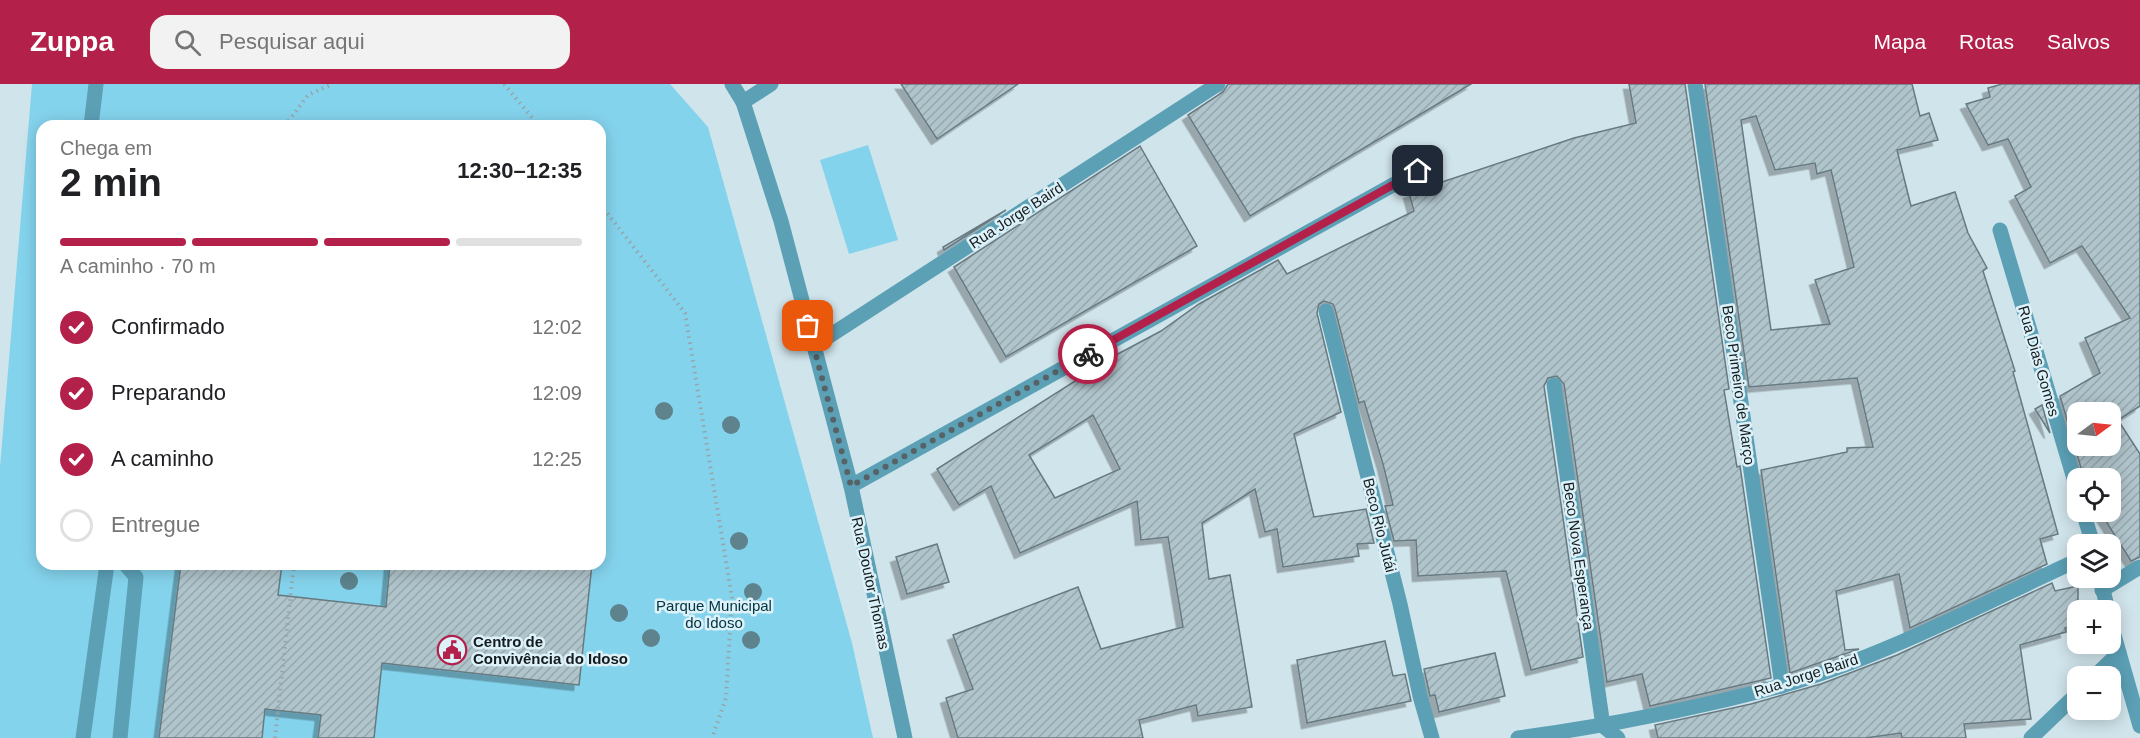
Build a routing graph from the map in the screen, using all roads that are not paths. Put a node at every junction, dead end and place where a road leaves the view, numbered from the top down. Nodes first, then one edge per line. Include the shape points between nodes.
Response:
1 (96, 84) edge
2 (732, 84) edge
3 (771, 84) edge
4 (1218, 84) edge
5 (1695, 84) edge
6 (743, 102) junction
7 (92, 120) edge
8 (1418, 171) dead end
9 (2000, 230) dead end
10 (1326, 312) dead end
11 (814, 346) junction
12 (1554, 385) dead end
13 (2071, 468) edge
14 (851, 486) junction
15 (2067, 565) edge
16 (2140, 567) edge
17 (106, 570) edge
18 (130, 570) edge
19 (2121, 575) edge
20 (2118, 654) edge
21 (2119, 654) edge
22 (2105, 666) edge
23 (1782, 686) junction
24 (2067, 704) edge
25 (1603, 726) junction
26 (2140, 726) edge
27 (83, 738) edge
28 (120, 738) edge
29 (905, 738) edge
30 (1432, 738) edge
31 (1518, 738) edge
32 (1618, 738) edge
33 (2031, 738) edge

1 - 7 street
2 - 6 street, Rua Doutor Thomas
3 - 6 street
4 - 11 street, Rua Jorge Baird
5 - 23 street, Beco Primeiro de Março
6 - 11 street, Rua Doutor Thomas via 781,221
8 - 14 street
9 - 13 street, Rua Dias Gomes
10 - 30 street, Beco Rio Jutái
11 - 14 street, Rua Doutor Thomas
12 - 25 street, Beco Nova Esperança
14 - 29 street, Rua Doutor Thomas
15 - 23 street, Rua Jorge Baird via 1875,652
16 - 19 street
17 - 27 street
18 - 28 street via 136,577
20 - 22 street
21 - 26 street
23 - 25 street, Rua Jorge Baird
24 - 33 street
25 - 31 street, Rua Jorge Baird
25 - 32 street

